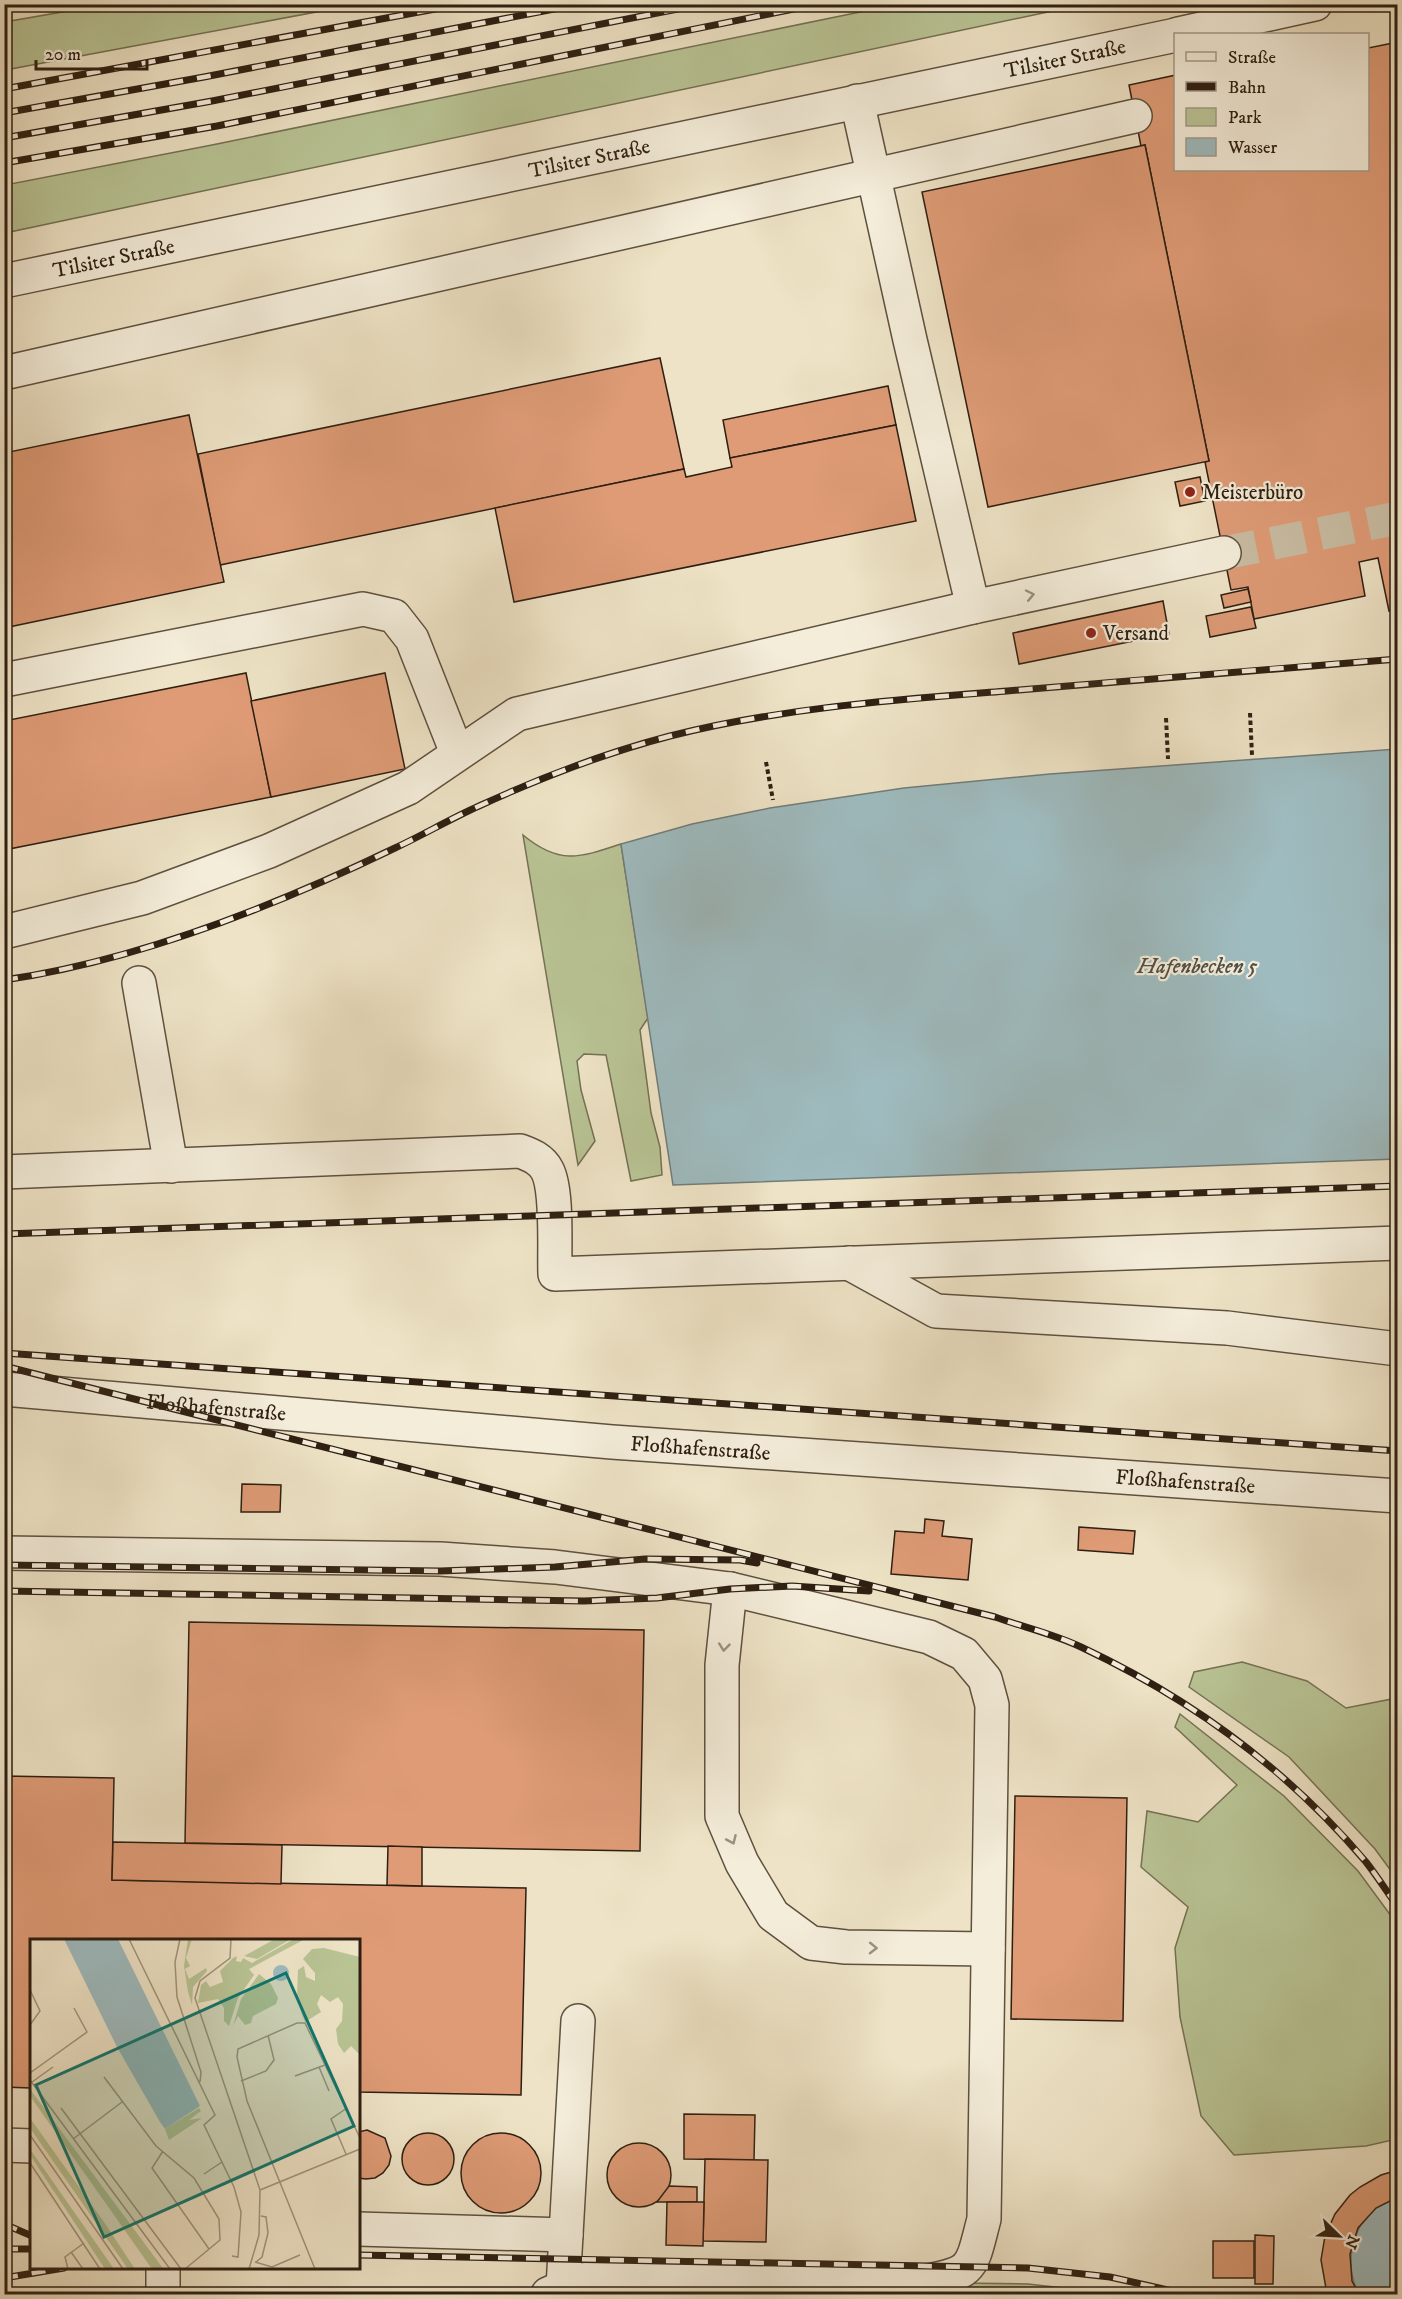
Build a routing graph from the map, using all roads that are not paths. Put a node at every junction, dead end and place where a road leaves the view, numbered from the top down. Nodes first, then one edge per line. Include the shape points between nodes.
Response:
1 (1315, 4) edge
2 (1186, 33) edge
3 (1174, 36) edge
4 (857, 101) junction
5 (1135, 116) dead end
6 (873, 175) junction
7 (4, 281) edge
8 (4, 373) edge
9 (1224, 553) tunnel mouth
10 (973, 607) junction
11 (4, 680) edge
12 (457, 753) junction
13 (4, 932) edge
14 (139, 983) dead end
15 (171, 1166) junction
16 (4, 1172) edge
17 (1398, 1243) edge
18 (849, 1263) junction
19 (1398, 1349) edge
20 (4, 1389) edge
21 (1398, 1496) edge
22 (4, 1553) edge
23 (730, 1589) junction
24 (988, 1949) junction
25 (578, 2020) dead end
26 (4, 2145) edge
27 (30, 2146) edge
28 (360, 2229) edge
29 (566, 2235) junction
30 (163, 2269) edge
31 (556, 2291) edge
32 (163, 2295) edge

1 - 2 street, Tilsiter Straße
3 - 4 street, Tilsiter Straße
4 - 6 street
4 - 7 street, Tilsiter Straße
5 - 6 street
6 - 8 street
6 - 10 street
10 -> 9 street
10 - 12 street via 517,714
11 - 12 street via 363,609 394,616 412,639
12 - 13 street via 408,789 269,851 142,898
14 - 15 street
15 - 16 street
15 - 18 street via 520,1151 536,1157 547,1169 554,1215 555,1274
17 - 18 street
18 - 19 street via 936,1311 1227,1328
20 - 21 street, Floßhafenstraße via 612,1442
22 - 23 street via 440,1559 555,1566
23 - 24 street via 929,1637 964,1654 985,1679 992,1705
23 -> 24 street via 722,1665 722,1816 742,1863 773,1915 811,1943
24 - 31 street via 984,2219 969,2266 953,2277 922,2282 642,2276 579,2280
25 - 29 street
26 - 27 street
28 - 29 street
29 - 31 street
30 - 32 street

